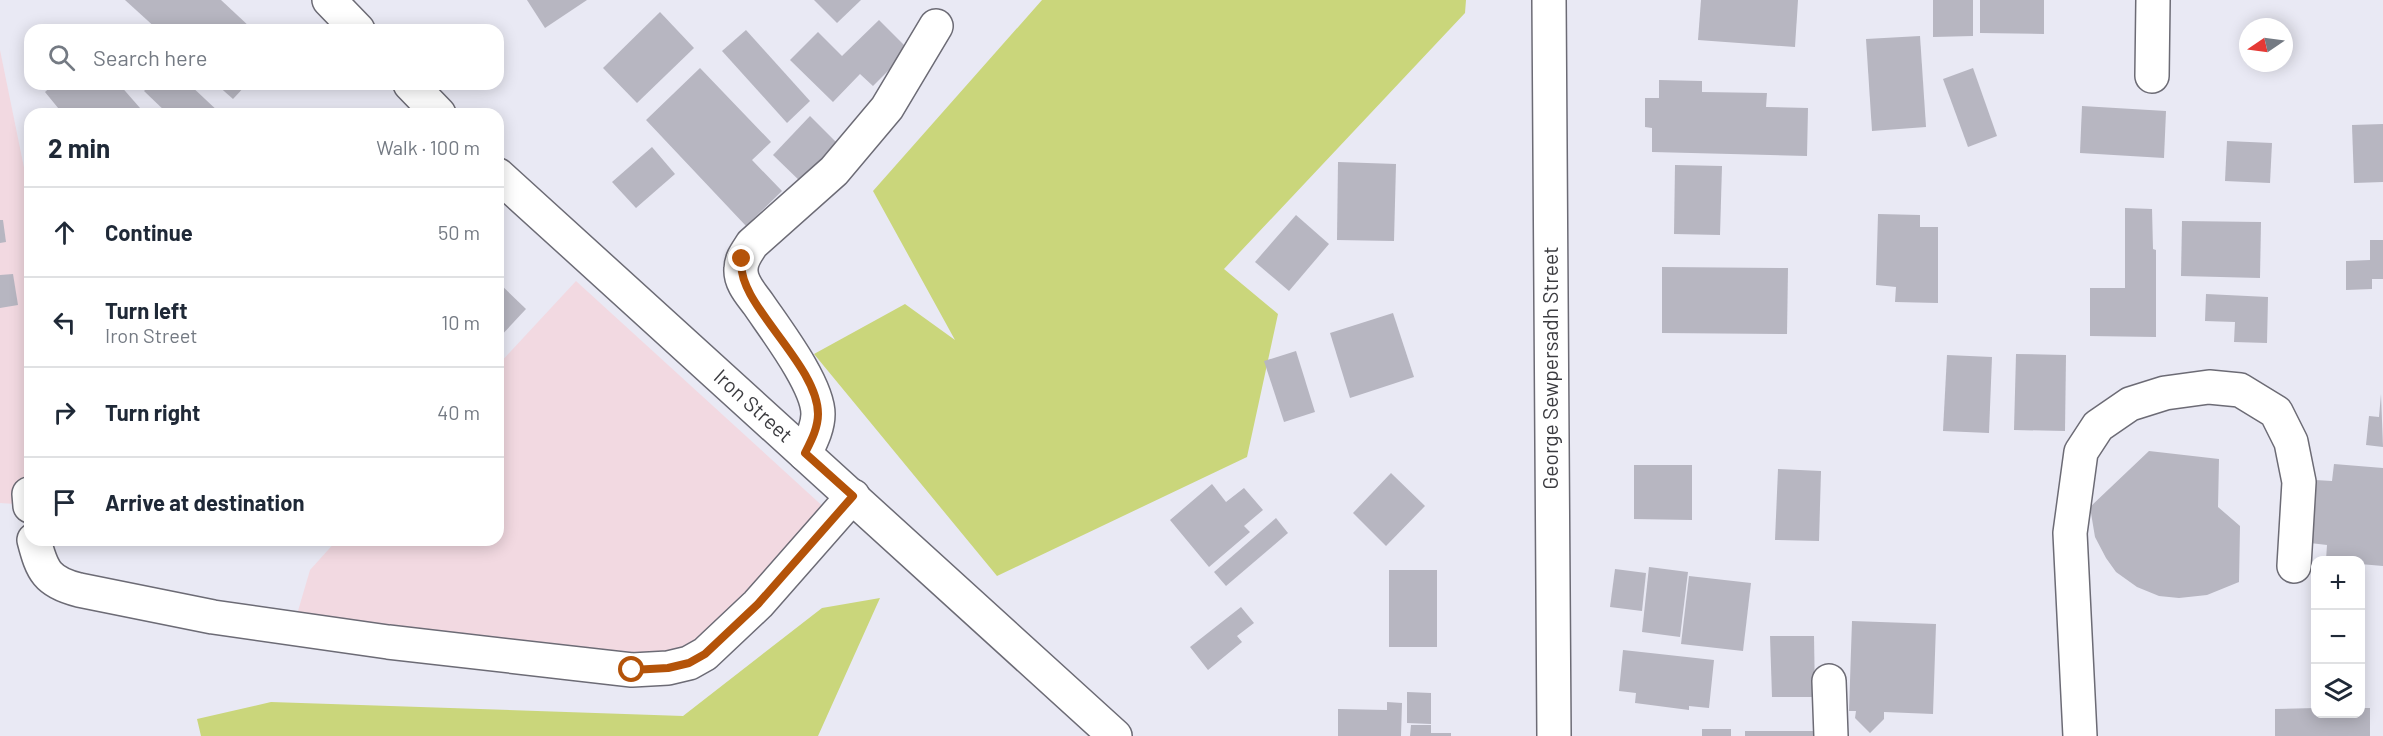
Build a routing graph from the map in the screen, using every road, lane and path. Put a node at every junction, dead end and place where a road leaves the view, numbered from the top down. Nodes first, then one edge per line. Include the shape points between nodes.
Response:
1 (329, 0) edge
2 (1549, 0) edge
3 (2153, 0) edge
4 (352, 24) edge
5 (936, 26) dead end
6 (2152, 76) dead end
7 (416, 90) edge
8 (433, 108) edge
9 (504, 180) edge
10 (805, 453) junction
11 (853, 496) junction
12 (36, 546) edge
13 (2294, 566) dead end
14 (1829, 681) dead end
15 (1114, 736) edge
16 (1554, 736) edge
17 (1831, 736) edge
18 (2080, 736) edge

1 - 4 street
2 - 16 street, George Sewpersadh Street
3 - 6 street
5 - 10 street via 887,108 834,171 752,244 742,259 744,282 814,394 817,424
7 - 8 street
9 - 10 street, Iron Street
10 - 11 street, Iron Street
11 - 12 street via 758,604 712,647 689,663 668,668 632,670 388,642 213,616 61,586 47,575
11 - 15 street, Iron Street
13 - 18 street via 2299,482 2291,442 2276,412 2240,390 2209,387 2165,393 2130,404 2098,426 2081,452 2070,533
14 - 17 street

